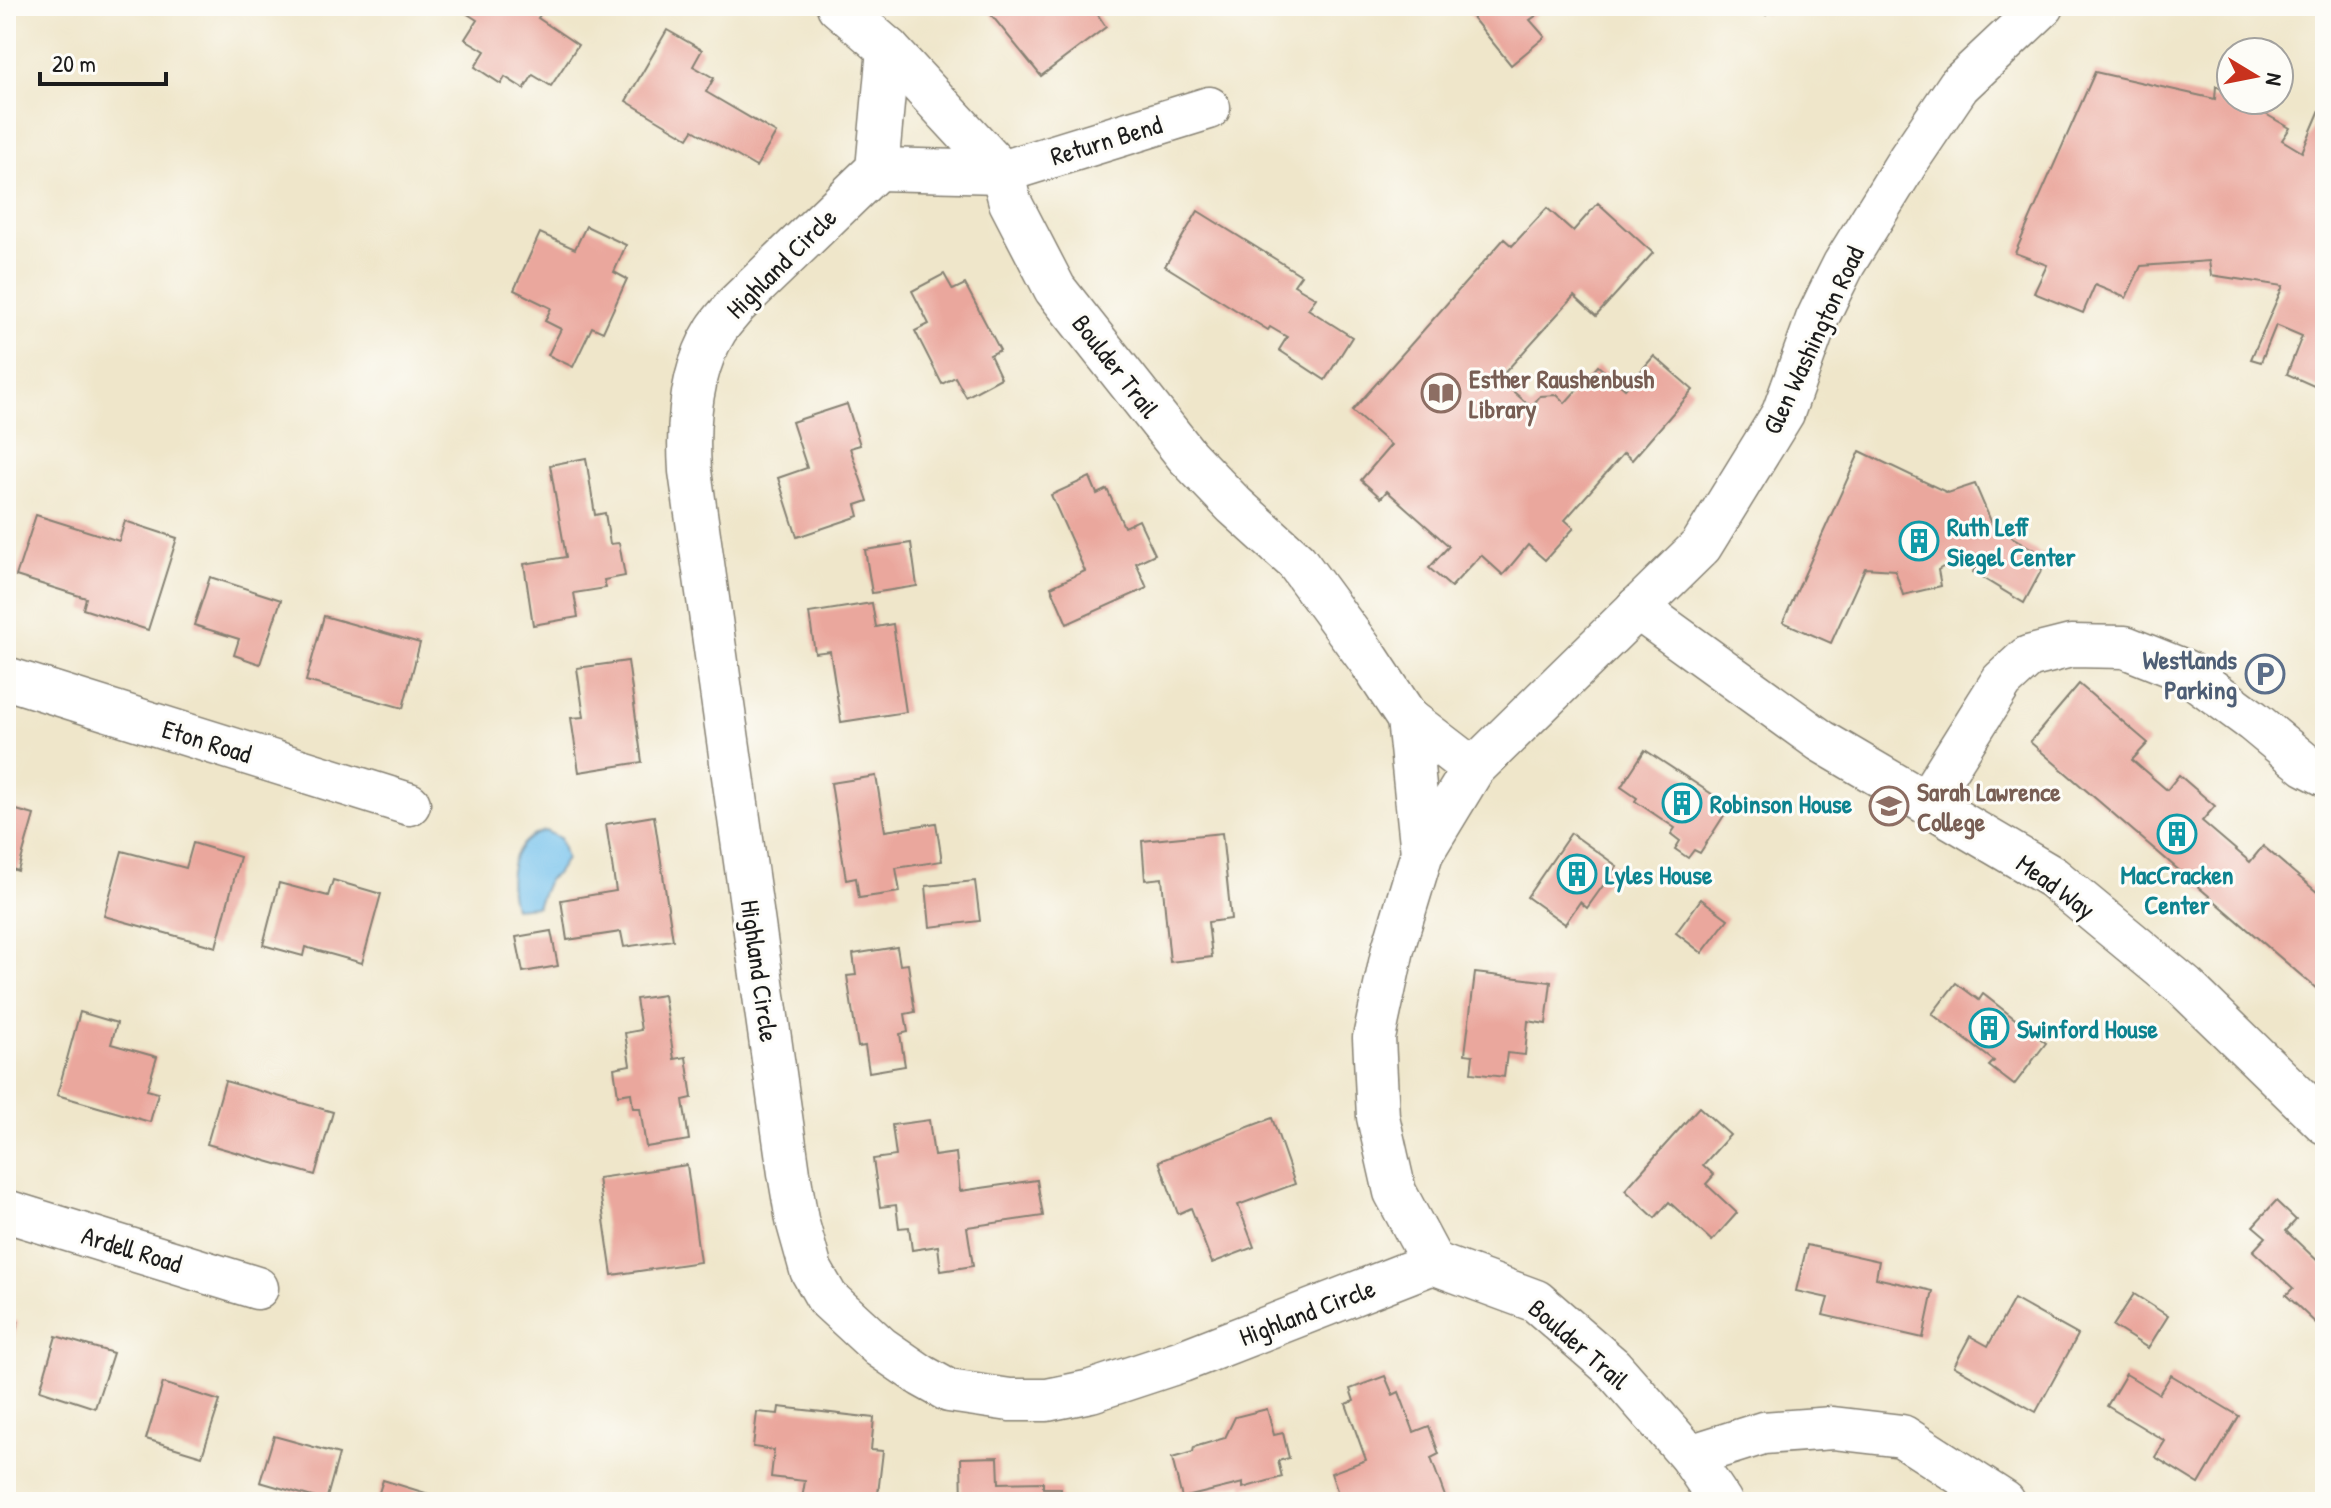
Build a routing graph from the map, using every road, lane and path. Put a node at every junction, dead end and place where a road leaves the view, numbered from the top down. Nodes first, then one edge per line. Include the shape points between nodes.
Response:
1 (838, 6) edge
2 (2043, 6) edge
3 (888, 49) junction
4 (1209, 108) dead end
5 (877, 169) junction
6 (1002, 172) junction
7 (1637, 608) junction
8 (6, 678) edge
9 (1408, 719) junction
10 (1473, 769) junction
11 (2325, 775) edge
12 (1926, 802) junction
13 (409, 804) dead end
14 (1422, 853) junction
15 (2325, 1123) edge
16 (6, 1211) edge
17 (1433, 1263) junction
18 (257, 1288) dead end
19 (1690, 1456) junction
20 (1721, 1502) edge
21 (2004, 1502) edge

1 - 3 street, Boulder Trail
2 - 7 street, Glen Washington Road via 1959,85 1917,146 1844,264 1783,413 1701,546
3 - 5 street
3 - 6 street, Boulder Trail
4 - 6 street, Return Bend
5 - 6 street, Return Bend
5 - 17 street, Highland Circle via 716,330 702,360 688,442 775,1087 797,1220 811,1270 827,1298 880,1347 922,1376 949,1391 1035,1400 1091,1391 1182,1361
6 - 9 street, Boulder Trail via 1010,202 1055,289 1187,456 1296,561
7 - 10 street, Glen Washington Road
7 - 12 street, Mead Way via 1821,741
8 - 13 street, Eton Road
9 - 10 street, Boulder Trail
9 - 14 street, Boulder Trail
10 - 14 street, Boulder Trail
11 - 12 street via 2185,671 2125,647 2071,646 2028,657 2002,681
12 - 15 street, Mead Way via 2052,877 2185,987
14 - 17 street, Boulder Trail via 1374,1038 1378,1117 1395,1192
16 - 18 street, Ardell Road
17 - 19 street, Boulder Trail via 1536,1301 1612,1367
19 - 20 street, Boulder Trail
19 - 21 street via 1763,1433 1833,1428 1902,1436

